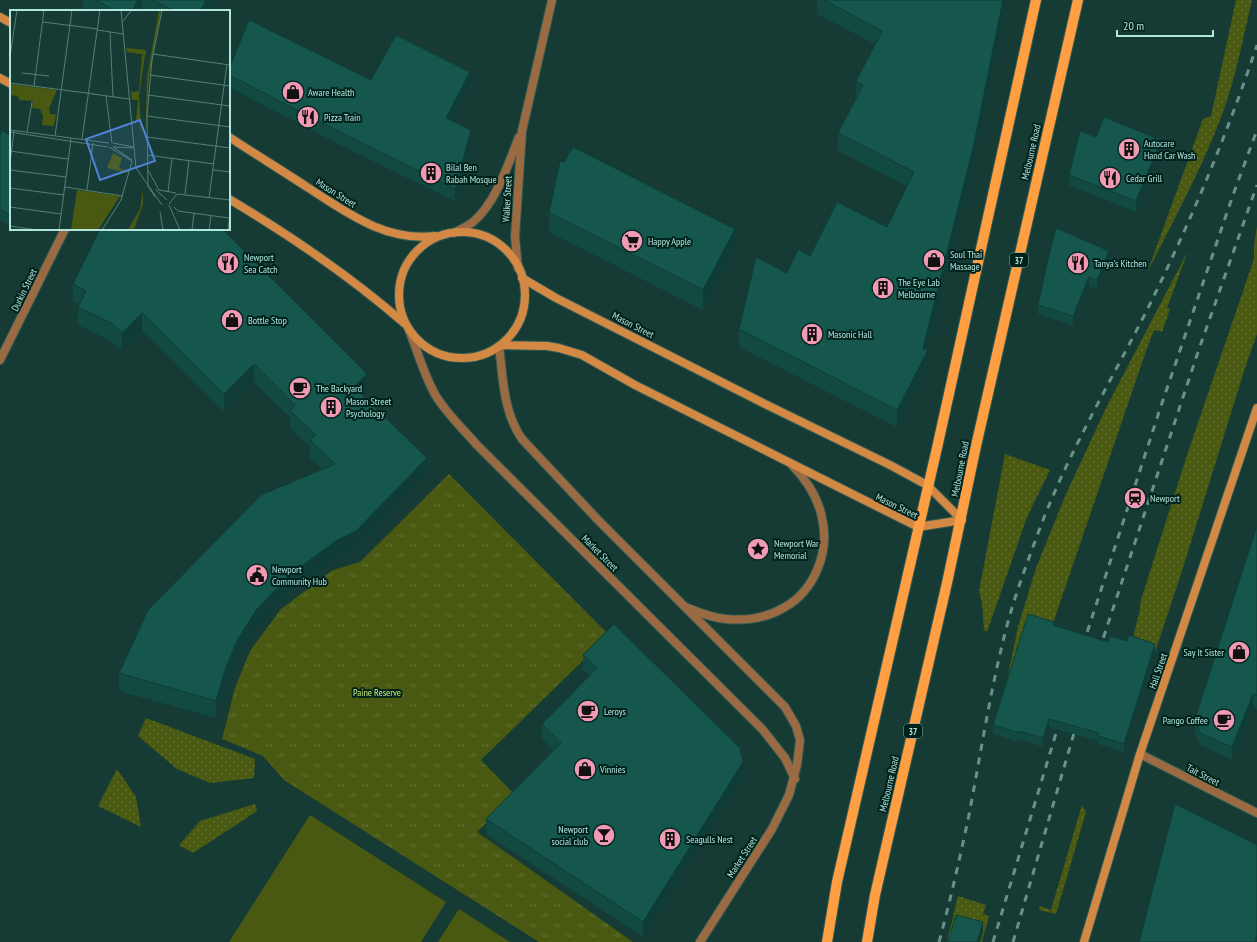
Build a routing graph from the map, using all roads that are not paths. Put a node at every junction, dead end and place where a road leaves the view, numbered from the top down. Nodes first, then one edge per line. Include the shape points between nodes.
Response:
1 (552, 0) edge
2 (1036, 0) edge
3 (1078, 0) edge
4 (0, 17) edge
5 (10, 22) edge
6 (0, 78) edge
7 (10, 83) edge
8 (522, 131) junction
9 (230, 138) edge
10 (230, 200) edge
11 (65, 230) edge
12 (454, 233) junction
13 (443, 235) junction
14 (518, 268) junction
15 (522, 278) junction
16 (408, 327) junction
17 (500, 345) junction
18 (0, 360) edge
19 (1257, 408) edge
20 (790, 463) junction
21 (928, 485) junction
22 (962, 520) junction
23 (918, 527) junction
24 (684, 606) junction
25 (1140, 754) junction
26 (795, 778) junction
27 (1257, 813) edge
28 (700, 942) edge
29 (827, 942) edge
30 (867, 942) edge
31 (1084, 942) edge

1 - 8 street, Walker Street
2 - 21 main road
3 - 22 main road, Melbourne Road / 37 via 976,446
4 - 5 street
6 - 7 street
8 - 12 street, Walker Street via 488,204 474,221
8 - 14 street, Walker Street via 515,237
9 - 13 street, Mason Street via 374,227 413,237
10 - 16 street via 284,233 351,280
11 - 18 street, Durkin Street
12 - 13 street
12 - 14 street via 464,232 492,240 507,252
13 - 16 street via 417,250 405,266 399,296
14 - 15 street
15 - 17 street via 523,309 515,328
15 - 21 street, Mason Street via 556,298
16 - 17 street via 416,338 432,351 452,357 484,354
16 - 26 street, Market Street via 435,395 477,445 763,730
17 - 20 street, Mason Street via 547,346 582,355 635,385
17 - 24 street, Market Street via 509,414 522,439 580,502
19 - 25 street, Hall Street
20 - 23 street, Mason Street
20 - 24 street via 810,488 820,508 823,523 824,548 820,564 808,586 785,608 750,619 725,619
21 - 22 street, Mason Street
21 - 23 main road
22 - 23 street, Mason Street
22 - 30 main road, Melbourne Road / 37 via 877,888
23 - 29 main road via 837,882
24 - 26 street, Market Street via 785,707 794,720 800,745
25 - 27 street, Tait Street
25 - 31 street, Hall Street
26 - 28 street, Market Street via 772,829

